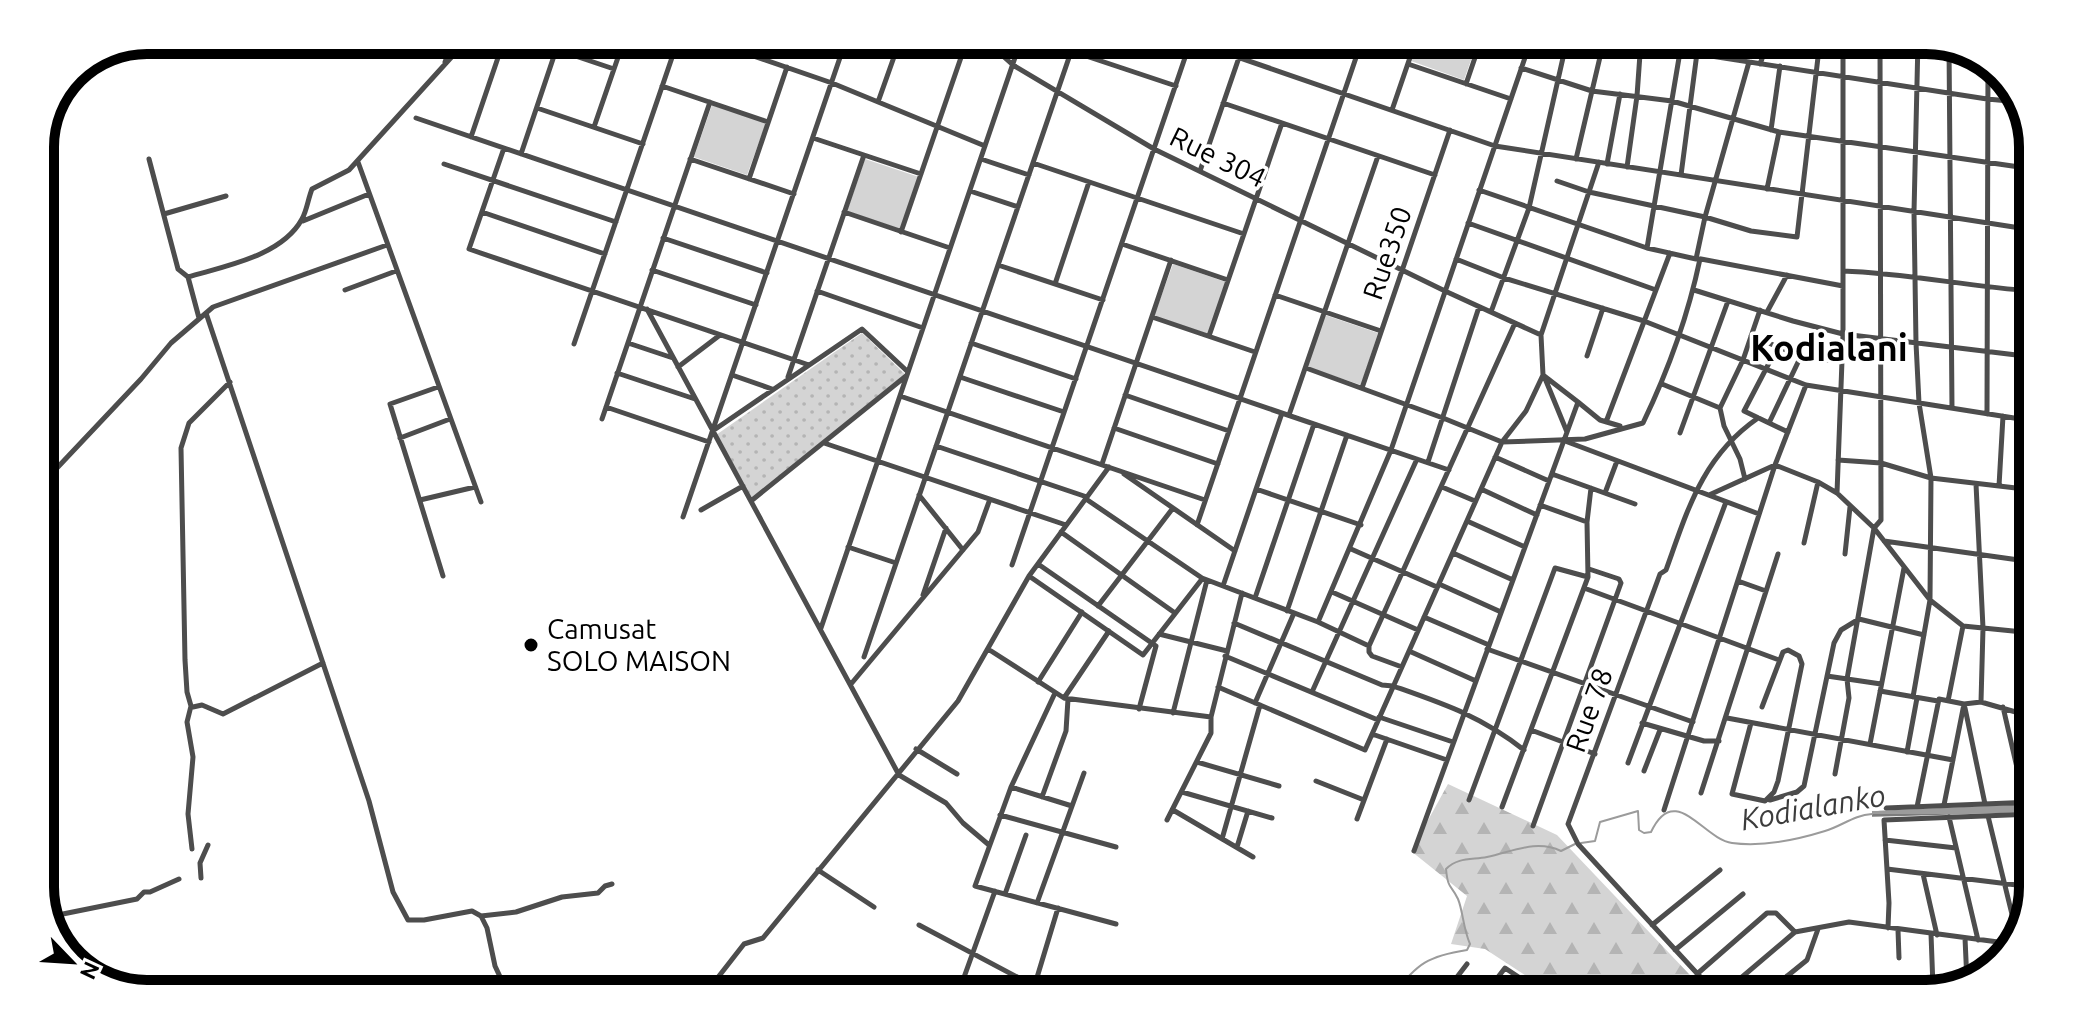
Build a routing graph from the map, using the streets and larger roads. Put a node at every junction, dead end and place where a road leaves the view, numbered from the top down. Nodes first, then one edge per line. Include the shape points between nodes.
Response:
1 (448, 54) edge
2 (455, 54) edge
3 (499, 54) edge
4 (555, 54) edge
5 (568, 54) edge
6 (619, 54) edge
7 (673, 54) edge
8 (748, 54) edge
9 (841, 54) edge
10 (895, 54) edge
11 (962, 54) edge
12 (1001, 54) edge
13 (1017, 54) edge
14 (1070, 54) edge
15 (1080, 54) edge
16 (1186, 54) edge
17 (1230, 54) edge
18 (1240, 54) edge
19 (1357, 54) edge
20 (1411, 54) edge
21 (1476, 54) edge
22 (1526, 54) edge
23 (1564, 54) edge
24 (1602, 54) edge
25 (1639, 54) edge
26 (1680, 54) edge
27 (1697, 54) edge
28 (1703, 54) edge
29 (1764, 54) edge
30 (1818, 54) edge
31 (1843, 54) edge
32 (1879, 54) edge
33 (1917, 54) edge
34 (1714, 56) joint
35 (1239, 57) junction
36 (1949, 57) edge
37 (1749, 62) junction
38 (1408, 64) junction
39 (1760, 64) junction
40 (1013, 65) junction
41 (1780, 66) junction
42 (444, 67) junction
43 (787, 67) junction
44 (1521, 68) junction
45 (614, 69) junction
46 (1816, 73) junction
47 (1843, 77) junction
48 (1988, 78) edge
49 (1558, 80) junction
50 (1878, 82) junction
51 (832, 83) junction
52 (1466, 84) junction
53 (662, 86) junction
54 (1176, 86) junction
55 (1915, 88) junction
56 (1058, 91) junction
57 (1592, 91) junction
58 (1344, 93) junction
59 (1950, 93) junction
60 (1620, 94) junction
61 (1637, 96) junction
62 (1511, 99) junction
63 (1987, 99) junction
64 (1672, 101) junction
65 (2006, 101) edge
66 (710, 102) junction
67 (878, 102) junction
68 (1223, 103) junction
69 (1690, 106) junction
70 (537, 108) junction
71 (1392, 110) junction
72 (416, 118) dead end
73 (1734, 119) junction
74 (768, 122) junction
75 (1282, 123) junction
76 (937, 126) junction
77 (594, 127) junction
78 (1450, 130) junction
79 (1771, 130) junction
80 (1779, 132) junction
81 (471, 137) junction
82 (1809, 137) junction
83 (813, 138) junction
84 (1328, 139) junction
85 (1843, 141) junction
86 (643, 144) junction
87 (985, 146) junction
88 (1495, 146) junction
89 (1880, 147) junction
90 (504, 148) junction
91 (1154, 149) junction
92 (1914, 152) junction
93 (1541, 153) junction
94 (521, 154) junction
95 (864, 155) junction
96 (1378, 156) junction
97 (1950, 157) junction
98 (149, 159) dead end
99 (690, 159) junction
100 (981, 159) junction
101 (1576, 159) junction
102 (358, 162) junction
103 (1599, 162) junction
104 (1986, 162) junction
105 (1033, 163) junction
106 (444, 164) dead end
107 (1607, 164) junction
108 (1627, 167) junction
109 (2019, 167) edge
110 (1200, 171) junction
111 (1660, 172) junction
112 (921, 174) junction
113 (1029, 175) junction
114 (1435, 175) junction
115 (1681, 175) junction
116 (749, 179) junction
117 (493, 180) junction
118 (1557, 181) dead end
119 (1715, 181) junction
120 (1089, 182) junction
121 (1767, 189) junction
122 (627, 190) junction
123 (1479, 190) junction
124 (970, 191) junction
125 (1589, 192) junction
126 (369, 194) junction
127 (794, 194) junction
128 (1802, 194) junction
129 (226, 196) dead end
130 (1137, 198) junction
131 (1256, 198) junction
132 (1843, 201) junction
133 (674, 206) junction
134 (1654, 206) junction
135 (1879, 206) junction
136 (1018, 207) junction
137 (1529, 208) junction
138 (482, 212) junction
139 (844, 212) junction
140 (1914, 212) junction
141 (164, 214) junction
142 (1705, 217) junction
143 (1951, 217) junction
144 (1301, 219) junction
145 (301, 221) junction
146 (616, 222) junction
147 (1468, 223) junction
148 (1987, 223) junction
149 (1579, 225) junction
150 (2019, 228) edge
151 (901, 232) junction
152 (1244, 234) junction
153 (663, 238) junction
154 (778, 241) junction
155 (1517, 241) junction
156 (1349, 242) junction
157 (1122, 244) junction
158 (387, 245) junction
159 (950, 248) junction
160 (1647, 248) junction
161 (1670, 253) junction
162 (605, 254) junction
163 (1567, 258) junction
164 (828, 259) junction
165 (1456, 259) junction
166 (1698, 259) junction
167 (1171, 260) junction
168 (998, 265) junction
169 (652, 270) junction
170 (1402, 270) junction
171 (396, 271) junction
172 (1843, 271) junction
173 (1882, 272) junction
174 (767, 273) junction
175 (1787, 275) junction
176 (188, 277) junction
177 (1915, 277) junction
178 (1504, 278) junction
179 (1228, 280) junction
180 (1951, 282) junction
181 (1055, 284) junction
182 (1843, 286) junction
183 (1989, 288) junction
184 (345, 290) dead end
185 (1656, 290) junction
186 (1694, 290) junction
187 (592, 291) junction
188 (817, 291) junction
189 (1445, 291) junction
190 (2019, 291) edge
191 (1555, 293) junction
192 (934, 295) junction
193 (1275, 295) junction
194 (1103, 300) junction
195 (1728, 301) junction
196 (756, 305) junction
197 (640, 307) junction
198 (1479, 307) junction
199 (1603, 308) junction
200 (647, 309) junction
201 (982, 311) junction
202 (1764, 311) junction
203 (1325, 312) junction
204 (1491, 312) junction
205 (206, 313) junction
206 (1152, 317) junction
207 (199, 318) junction
208 (1644, 321) junction
209 (1515, 323) junction
210 (923, 328) junction
211 (1381, 331) junction
212 (1843, 334) junction
213 (721, 335) junction
214 (1541, 335) junction
215 (1679, 335) junction
216 (1209, 336) junction
217 (1751, 336) junction
218 (1882, 339) junction
219 (743, 342) junction
220 (628, 343) junction
221 (971, 343) junction
222 (1916, 343) junction
223 (574, 344) dead end
224 (1087, 346) junction
225 (1778, 346) junction
226 (1951, 347) junction
227 (1711, 348) junction
228 (1255, 352) junction
229 (1989, 352) junction
230 (2019, 355) edge
231 (1587, 356) dead end
232 (1801, 356) junction
233 (674, 359) junction
234 (794, 359) junction
235 (1743, 360) junction
236 (1842, 362) junction
237 (1136, 363) junction
238 (809, 365) junction
239 (678, 367) junction
240 (1306, 368) junction
241 (1766, 370) junction
242 (617, 373) junction
243 (907, 374) junction
244 (732, 375) junction
245 (1543, 375) junction
246 (960, 377) junction
247 (1076, 379) junction
248 (1790, 379) junction
249 (787, 380) junction
250 (230, 382) junction
251 (1662, 384) junction
252 (1806, 385) junction
253 (438, 387) junction
254 (1362, 388) junction
255 (773, 389) junction
256 (1841, 391) junction
257 (1125, 395) junction
258 (900, 396) junction
259 (1693, 397) junction
260 (1881, 397) junction
261 (1240, 399) junction
262 (696, 400) junction
263 (1578, 402) junction
264 (1919, 403) junction
265 (1406, 404) junction
266 (606, 407) junction
267 (1720, 408) junction
268 (1952, 408) junction
269 (948, 412) junction
270 (1064, 412) junction
271 (1282, 413) junction
272 (1987, 414) junction
273 (1289, 415) junction
274 (2003, 416) junction
275 (1443, 418) junction
276 (1758, 418) junction
277 (2019, 418) edge
278 (450, 419) junction
279 (602, 419) dead end
280 (1606, 422) junction
281 (1769, 423) junction
282 (1314, 424) junction
283 (1625, 427) junction
284 (1114, 428) junction
285 (1468, 428) junction
286 (713, 431) junction
287 (1229, 431) junction
288 (1567, 432) junction
289 (1788, 432) junction
290 (1680, 433) dead end
291 (1347, 435) junction
292 (400, 438) junction
293 (1730, 440) junction
294 (1564, 441) junction
295 (709, 442) junction
296 (1502, 442) junction
297 (824, 443) junction
298 (936, 446) junction
299 (1052, 447) junction
300 (1391, 450) junction
301 (1495, 457) junction
302 (1417, 459) junction
303 (1838, 460) junction
304 (878, 461) junction
305 (1617, 461) junction
306 (1428, 462) junction
307 (1881, 463) junction
308 (1102, 464) junction
309 (1218, 464) junction
310 (1775, 465) junction
311 (1109, 467) junction
312 (1117, 469) junction
313 (1449, 470) junction
314 (54, 471) edge
315 (1552, 474) junction
316 (926, 477) junction
317 (1931, 478) junction
318 (1745, 479) junction
319 (1041, 481) junction
320 (1549, 481) junction
321 (1818, 482) junction
322 (1976, 484) junction
323 (743, 486) junction
324 (1999, 486) junction
325 (475, 487) junction
326 (1442, 487) junction
327 (1591, 488) junction
328 (2019, 488) edge
329 (1256, 489) junction
330 (1481, 489) junction
331 (1696, 490) junction
332 (1605, 493) junction
333 (1837, 493) junction
334 (919, 495) junction
335 (1709, 495) junction
336 (1087, 498) junction
337 (990, 499) junction
338 (420, 500) junction
339 (1205, 500) junction
340 (751, 501) junction
341 (1288, 501) junction
342 (1475, 501) junction
343 (481, 502) dead end
344 (1726, 502) junction
345 (1635, 504) dead end
346 (1540, 505) junction
347 (1851, 506) junction
348 (1173, 508) junction
349 (701, 510) dead end
350 (1321, 512) junction
351 (1030, 513) junction
352 (1759, 514) junction
353 (1537, 515) junction
354 (683, 517) dead end
355 (1467, 521) junction
356 (1587, 522) junction
357 (1066, 525) junction
358 (1197, 525) junction
359 (1361, 525) junction
360 (946, 528) junction
361 (1874, 528) junction
362 (1061, 532) junction
363 (1148, 541) junction
364 (1884, 541) junction
365 (1804, 543) dead end
366 (1929, 546) junction
367 (848, 547) junction
368 (1525, 547) junction
369 (1351, 549) junction
370 (963, 550) junction
371 (1235, 551) junction
372 (1453, 553) junction
373 (1978, 553) junction
374 (1778, 554) dead end
375 (1845, 554) dead end
376 (1372, 559) junction
377 (2019, 560) edge
378 (896, 563) junction
379 (1038, 564) junction
380 (1012, 565) dead end
381 (1904, 567) junction
382 (1589, 569) junction
383 (1403, 572) junction
384 (1122, 575) junction
385 (443, 576) dead end
386 (1029, 576) junction
387 (1588, 577) junction
388 (1205, 579) junction
389 (1513, 580) junction
390 (1738, 581) junction
391 (1438, 585) junction
392 (1223, 586) junction
393 (1584, 588) junction
394 (1766, 591) junction
395 (1332, 592) junction
396 (1242, 593) junction
397 (1255, 598) junction
398 (922, 599) junction
399 (1615, 600) junction
400 (1930, 600) junction
401 (1353, 602) junction
402 (1098, 606) junction
403 (1287, 611) junction
404 (1647, 611) junction
405 (1082, 612) junction
406 (1501, 612) junction
407 (1175, 613) junction
408 (1294, 613) junction
409 (1384, 615) junction
410 (1424, 617) junction
411 (1859, 619) junction
412 (1318, 622) junction
413 (1234, 623) junction
414 (1679, 623) junction
415 (1963, 626) junction
416 (1893, 627) junction
417 (1983, 628) junction
418 (820, 629) junction
419 (1418, 630) junction
420 (1109, 631) junction
421 (1339, 632) junction
422 (2019, 632) edge
423 (1159, 634) junction
424 (1924, 635) junction
425 (1720, 638) junction
426 (1191, 642) junction
427 (1152, 643) junction
428 (1281, 643) junction
429 (1369, 646) junction
430 (1488, 647) junction
431 (988, 649) junction
432 (1748, 649) junction
433 (1409, 651) junction
434 (1226, 654) junction
435 (864, 657) dead end
436 (1779, 660) junction
437 (1520, 661) junction
438 (1325, 662) junction
439 (323, 663) junction
440 (1402, 667) junction
441 (1553, 672) junction
442 (1268, 674) junction
443 (1827, 676) junction
444 (1847, 679) junction
445 (1476, 681) junction
446 (1038, 682) junction
447 (851, 684) junction
448 (1585, 684) junction
449 (1393, 686) junction
450 (1218, 687) junction
451 (1880, 688) junction
452 (1312, 692) junction
453 (1055, 693) junction
454 (1616, 695) junction
455 (1066, 698) junction
456 (1915, 698) junction
457 (1938, 701) junction
458 (1948, 701) junction
459 (1981, 702) junction
460 (1258, 704) junction
461 (1964, 704) junction
462 (1648, 706) junction
463 (193, 707) dead end
464 (1762, 707) dead end
465 (2003, 707) junction
466 (1139, 709) junction
467 (1464, 712) junction
468 (2019, 712) edge
469 (1173, 713) junction
470 (1211, 717) junction
471 (1727, 718) junction
472 (1379, 719) junction
473 (1693, 722) junction
474 (1642, 723) junction
475 (1751, 723) junction
476 (1496, 728) junction
477 (1789, 728) junction
478 (1531, 730) junction
479 (1660, 730) junction
480 (1814, 733) junction
481 (1372, 734) junction
482 (1688, 737) junction
483 (1387, 739) junction
484 (1841, 739) junction
485 (1719, 741) junction
486 (1453, 742) junction
487 (1563, 742) junction
488 (1870, 744) junction
489 (916, 749) junction
490 (1524, 750) junction
491 (1907, 752) junction
492 (1595, 754) junction
493 (1927, 755) junction
494 (1447, 760) junction
495 (1953, 760) junction
496 (1197, 762) junction
497 (1628, 763) dead end
498 (2019, 768) edge
499 (1644, 771) dead end
500 (1084, 773) dead end
501 (957, 774) dead end
502 (1835, 774) dead end
503 (899, 775) junction
504 (1241, 775) junction
505 (1316, 781) dead end
506 (1279, 786) dead end
507 (1011, 787) junction
508 (1182, 792) junction
509 (1701, 793) dead end
510 (1042, 797) junction
511 (1364, 800) junction
512 (1469, 800) dead end
513 (1768, 801) junction
514 (2019, 803) edge
515 (1985, 804) junction
516 (1944, 805) junction
517 (1072, 806) junction
518 (1232, 806) junction
519 (1502, 807) dead end
520 (1917, 807) junction
521 (1886, 808) dead end
522 (1173, 810) junction
523 (1664, 810) dead end
524 (1248, 811) junction
525 (2019, 814) edge
526 (1000, 815) junction
527 (1988, 816) junction
528 (1949, 817) junction
529 (1272, 818) dead end
530 (1357, 819) dead end
531 (1167, 820) dead end
532 (1533, 826) dead end
533 (1063, 832) junction
534 (1026, 835) dead end
535 (1222, 839) junction
536 (1885, 840) junction
537 (208, 845) dead end
538 (989, 845) junction
539 (1116, 847) dead end
540 (1237, 847) junction
541 (1956, 848) junction
542 (192, 849) dead end
543 (1414, 851) dead end
544 (1253, 857) dead end
545 (1887, 869) junction
546 (818, 870) junction
547 (1720, 870) dead end
548 (1923, 874) junction
549 (201, 878) dead end
550 (179, 879) dead end
551 (1964, 879) junction
552 (612, 884) dead end
553 (2005, 884) junction
554 (2019, 886) edge
555 (995, 891) junction
556 (1005, 894) junction
557 (1743, 894) dead end
558 (1037, 903) junction
559 (874, 907) dead end
560 (1058, 908) junction
561 (58, 915) edge
562 (481, 916) junction
563 (2013, 919) edge
564 (1116, 924) dead end
565 (919, 925) dead end
566 (1652, 925) junction
567 (1888, 928) junction
568 (1818, 929) junction
569 (1898, 930) junction
570 (1795, 932) junction
571 (1934, 934) junction
572 (1965, 938) junction
573 (1978, 940) junction
574 (1999, 942) edge
575 (1675, 950) junction
576 (972, 954) junction
577 (1899, 958) dead end
578 (1467, 964) dead end
579 (1966, 970) edge
580 (1697, 974) junction
581 (1787, 976) junction
582 (1933, 979) edge
583 (502, 980) edge
584 (716, 980) edge
585 (963, 980) edge
586 (1022, 980) edge
587 (1036, 980) edge
588 (1455, 980) edge
589 (1496, 980) edge
590 (1523, 980) edge
591 (1703, 980) edge
592 (1738, 980) edge
593 (1782, 980) edge
594 (1790, 980) edge

1 - 42 street
2 - 42 street
3 - 81 street
4 - 70 street
5 - 45 street
6 - 45 street
7 - 53 street
8 - 43 street
9 - 51 street
10 - 67 street
11 - 76 street
12 - 40 street, Rue 304
13 - 40 street
14 - 56 street
15 - 54 street
16 - 54 street
17 - 35 street
18 - 35 street
19 - 58 street
20 - 38 street
21 - 52 street
22 - 44 street
23 - 49 street
24 - 57 street
25 - 61 street
26 - 64 street
27 - 69 street
28 - 34 street
29 - 39 street
30 - 46 street
31 - 47 street
32 - 50 street
33 - 55 street
34 - 37 street
35 - 58 street
35 - 68 street
36 - 59 street
37 - 39 street
37 - 73 street
38 - 52 street
38 - 71 street
39 - 41 street
40 - 56 street, Rue 304
40 - 87 street
41 - 46 street
41 - 79 street
42 - 102 street
43 - 51 street
43 - 74 street
44 - 49 street
44 - 62 street
45 - 77 street
46 - 47 street
46 - 82 street
47 - 50 street
47 - 85 street
48 - 63 street
49 - 57 street
49 - 93 street
50 - 55 street
50 - 89 street
51 - 67 street
51 - 83 street
52 - 62 street
53 - 66 street
53 - 86 street
54 - 91 street
55 - 59 street
55 - 92 street
56 - 91 street, Rue 304
56 - 105 street
57 - 60 street
57 - 101 street
58 - 71 street
58 - 84 street
59 - 63 street
59 - 97 street
60 - 61 street
60 - 107 street
61 - 64 street
61 - 108 street
62 - 88 street
63 - 65 street
63 - 104 street
64 - 69 street
64 - 111 street
66 - 74 street
66 - 99 street
67 - 76 street
68 - 75 street
68 - 110 street
69 - 73 street
69 - 115 street
70 - 77 street
70 - 94 street
71 - 78 street
72 - 81 street
73 - 79 street
73 - 119 street
74 - 116 street
75 - 84 street
75 - 131 street
76 - 87 street
76 - 112 street
77 - 86 street
78 - 88 street
78 - 114 street, Rue350
79 - 80 street
80 - 82 street
80 - 121 street
81 - 90 street
82 - 85 street
82 - 128 street
83 - 95 street
83 - 127 street
84 - 96 street
84 - 144 street
85 - 89 street
85 - 132 street
86 - 122 street
87 - 100 street
88 - 93 street
88 - 123 street
89 - 92 street
89 - 135 street
90 - 94 street
90 - 117 street
91 - 110 street, Rue 304
91 - 130 street
92 - 97 street
92 - 140 street
93 - 101 street
93 - 137 street
94 - 122 street
95 - 112 street
95 - 139 street
96 - 114 street
96 - 156 street
97 - 104 street
97 - 143 street
98 - 141 street
99 - 116 street
99 - 133 street
100 - 113 street
100 - 124 street
101 - 103 street
102 - 126 street
102 - 145 street via 312,189
103 - 107 street
103 - 125 street
104 - 109 street
104 - 148 street
105 - 113 street
105 - 120 street
106 - 117 street
107 - 108 street
108 - 111 street
110 - 131 street, Rue 304
111 - 115 street
111 - 134 street
112 - 151 street
113 - 136 street
114 - 170 street, Rue350
115 - 119 street
116 - 127 street
117 - 138 street
117 - 146 street
118 - 125 street
119 - 121 street
119 - 142 street
120 - 130 street
120 - 181 street
121 - 128 street
122 - 133 street
122 - 146 street
123 - 137 street
123 - 147 street
124 - 136 street
124 - 159 street
125 - 134 street
125 - 149 street
126 - 145 street
126 - 158 street
127 - 154 street
128 - 132 street
128 - 142 street via 1797,237
129 - 141 street
130 - 152 street
130 - 157 street
131 - 144 street, Rue 304
131 - 152 street
132 - 135 street
132 - 172 street
133 - 153 street
133 - 154 street
134 - 142 street
134 - 160 street
135 - 140 street
135 - 173 street
136 - 168 street
137 - 149 street
137 - 155 street
138 - 162 street
138 - 187 street via 469,249
139 - 151 street
139 - 164 street
140 - 143 street
140 - 177 street
141 - 176 street via 178,269
142 - 166 street
143 - 148 street
143 - 180 street
144 - 156 street, Rue 304
144 - 193 street
145 - 176 street via 255,257
146 - 162 street
147 - 155 street
147 - 165 street
148 - 150 street
148 - 183 street
149 - 160 street
149 - 163 street
151 - 159 street
152 - 179 street
153 - 169 street
153 - 174 street
154 - 164 street
154 - 174 street
155 - 163 street
155 - 178 street
156 - 170 street, Rue 304
156 - 203 street
157 - 167 street
157 - 194 street
158 - 171 street
158 - 205 street via 226,301
159 - 192 street
160 - 161 street
161 - 166 street
161 - 185 street
162 - 187 street
163 - 185 street
163 - 191 street
164 - 188 street
164 - 192 street
165 - 178 street
165 - 189 street
166 - 175 street
166 - 186 street
167 - 179 street
167 - 206 street
168 - 181 street
168 - 201 street
169 - 196 street
169 - 197 street
170 - 189 street, Rue 304
170 - 211 street, Rue350
171 - 184 street
171 - 253 street
172 - 173 street
172 - 182 street
173 - 177 street
173 - 218 street
174 - 196 street
175 - 182 street
175 - 202 street
176 - 207 street
177 - 180 street
177 - 222 street
178 - 191 street
178 - 204 street
179 - 216 street
180 - 183 street
180 - 226 street
181 - 194 street
182 - 212 street
183 - 190 street
183 - 229 street
185 - 208 street
186 - 195 street
186 - 215 street
187 - 197 street
187 - 223 street
188 - 210 street
188 - 234 street
189 - 198 street, Rue 304
189 - 265 street
191 - 199 street
191 - 214 street
192 - 201 street
192 - 210 street
193 - 203 street
193 - 228 street
194 - 224 street
195 - 202 street
195 - 227 street
196 - 219 street
197 - 200 street
197 - 220 street
198 - 204 street, Rue 304
198 - 275 street
199 - 208 street
199 - 231 street
200 - 213 street
200 - 233 street
201 - 221 street
201 - 224 street
202 - 212 street
202 - 217 street
203 - 211 street
203 - 240 street
204 - 209 street, Rue 304
205 - 207 street
205 - 250 street
206 - 216 street
206 - 237 street
207 - 314 street
208 - 215 street
208 - 280 street
209 - 214 street, Rue 304
209 - 285 street
210 - 243 street
211 - 254 street, Rue350
212 - 218 street
212 - 236 street
213 - 219 street
213 - 239 street
214 - 245 street
215 - 227 street
215 - 251 street
216 - 228 street
217 - 225 street
217 - 235 street
218 - 222 street
218 - 260 street
219 - 234 street
219 - 244 street
220 - 233 street
220 - 242 street
221 - 246 street
221 - 247 street
222 - 226 street
222 - 264 street
224 - 237 street
224 - 247 street
225 - 232 street
225 - 241 street
226 - 229 street
226 - 268 street
227 - 235 street
227 - 259 street
228 - 261 street
229 - 230 street
229 - 272 street
232 - 236 street
232 - 248 street
233 - 239 street
234 - 238 street
234 - 249 street
235 - 241 street
235 - 267 street
236 - 256 street
237 - 257 street
237 - 261 street
238 - 243 street via 862,329
238 - 249 street
239 - 262 street
240 - 254 street
240 - 273 street
241 - 248 street
241 - 276 street via 1744,411
242 - 262 street
242 - 266 street
243 - 258 street
243 - 297 street
244 - 255 street
244 - 286 street
245 - 263 street
245 - 288 street
245 - 296 street via 1526,411
246 - 269 street
246 - 270 street
247 - 270 street
248 - 252 street
248 - 281 street
249 - 255 street
250 - 439 street
250 - 542 street via 189,423 181,448
251 - 259 street
251 - 283 street via 1643,423
252 - 256 street
252 - 289 street
253 - 278 street
253 - 292 street via 390,404
254 - 265 street
255 - 286 street
256 - 260 street
256 - 303 street
257 - 284 street
257 - 287 street
258 - 269 street
258 - 304 street
259 - 267 street
259 - 290 street
260 - 264 street
260 - 307 street
261 - 271 street
261 - 287 street
262 - 286 street
263 - 280 street
263 - 288 street
264 - 268 street
264 - 317 street
265 - 275 street
265 - 300 street
266 - 279 street
266 - 295 street
267 - 293 street
268 - 272 street
269 - 298 street
269 - 299 street
270 - 299 street
271 - 273 street
271 - 329 street
272 - 274 street
273 - 282 street
274 - 277 street
274 - 324 street
275 - 285 street
275 - 306 street
276 - 281 street
276 - 293 street, Rue 78
278 - 292 street
278 - 325 street
280 - 283 street
281 - 289 street
282 - 291 street
282 - 341 street
283 - 294 street
284 - 308 street
284 - 309 street
285 - 296 street
285 - 313 street
286 - 295 street
286 - 323 street
287 - 309 street
288 - 294 street
289 - 310 street
291 - 300 street
291 - 350 street
292 - 338 street
293 - 318 street
293 - 331 street, Rue 78
294 - 296 street
294 - 305 street
294 - 315 street
295 - 354 street
296 - 301 street
297 - 304 street
297 - 340 street
298 - 316 street
298 - 319 street
299 - 308 street
299 - 319 street
300 - 302 street
300 - 359 street
301 - 320 street
301 - 330 street
302 - 306 street
302 - 376 street
303 - 307 street
303 - 333 street
304 - 316 street
304 - 367 street
305 - 331 street
305 - 332 street
306 - 313 street
307 - 317 street
307 - 361 street via 1881,520
308 - 311 street
309 - 339 street
310 - 318 street
310 - 321 street
310 - 352 street
311 - 312 street
311 - 336 street
312 - 339 street
312 - 348 street
313 - 326 street
315 - 320 street
315 - 327 street
316 - 334 street
316 - 337 street
317 - 322 street
317 - 366 street
318 - 335 street
319 - 336 street
319 - 351 street
320 - 346 street
321 - 333 street
321 - 365 street
322 - 324 street
322 - 373 street
323 - 340 street
323 - 349 street
324 - 328 street
325 - 338 street
325 - 343 street
326 - 342 street
326 - 383 street
327 - 332 street
327 - 356 street
329 - 341 street
329 - 371 street
330 - 342 street
330 - 353 street
331 - 335 street
331 - 404 street, Rue 78
332 - 345 street
333 - 347 street
334 - 360 street
334 - 378 street
335 - 344 street
336 - 357 street
336 - 363 street
337 - 351 street
337 - 370 street via 978,532
338 - 385 street
339 - 358 street
340 - 418 street
341 - 350 street
341 - 397 street
342 - 355 street
344 - 352 street
344 - 414 street
346 - 353 street
346 - 356 street
347 - 361 street
347 - 375 street
348 - 358 street
348 - 363 street
350 - 359 street
350 - 403 street
351 - 357 street
351 - 380 street
352 - 390 street
353 - 368 street
355 - 368 street
355 - 372 street
356 - 382 street
357 - 362 street
358 - 371 street
359 - 369 street
360 - 370 street
360 - 398 street
361 - 364 street
361 - 411 street
362 - 379 street
362 - 384 street
363 - 384 street
363 - 388 street
364 - 366 street
364 - 381 street
366 - 373 street
366 - 400 street
367 - 378 street
367 - 418 street
368 - 389 street
369 - 376 street
369 - 395 street
370 - 398 street
371 - 392 street
372 - 389 street
372 - 391 street
373 - 377 street
373 - 417 street
374 - 394 street
376 - 383 street
376 - 401 street
378 - 435 street
379 - 386 street
379 - 402 street
381 - 400 street
381 - 416 street
382 - 387 street
382 - 399 street via 1619,579
383 - 391 street
383 - 409 street
384 - 402 street
384 - 407 street
386 - 405 street
386 - 431 street
387 - 393 street
387 - 437 street via 1555,568
388 - 392 street
388 - 407 street
388 - 426 street
389 - 406 street
390 - 394 street
390 - 425 street
391 - 406 street
391 - 410 street
392 - 396 street
393 - 399 street
393 - 441 street
394 - 432 street
395 - 401 street
395 - 412 street
396 - 397 street
396 - 413 street
397 - 403 street
398 - 447 street
399 - 404 street
399 - 448 street
400 - 415 street
400 - 424 street
401 - 409 street
401 - 421 street
402 - 427 street
403 - 408 street
404 - 414 street
404 - 454 street, Rue 78
405 - 420 street
405 - 446 street
406 - 430 street
407 - 423 street
408 - 412 street
408 - 428 street
409 - 419 street
409 - 429 street
410 - 419 street
410 - 430 street
411 - 416 street
411 - 443 street via 1837,635
411 - 444 street
412 - 421 street
413 - 428 street
413 - 434 street
414 - 425 street
414 - 462 street
415 - 417 street
415 - 458 street
416 - 424 street
416 - 451 street
417 - 422 street
417 - 459 street
418 - 447 street
419 - 433 street
420 - 427 street via 1143,655
420 - 455 street
421 - 429 street
421 - 438 street
423 - 426 street
423 - 427 street
424 - 456 street
425 - 432 street
425 - 473 street
426 - 434 street
426 - 469 street
427 - 466 street via 1156,646
428 - 438 street
428 - 442 street
429 - 440 street via 1372,656
430 - 437 street
430 - 445 street
431 - 446 street
431 - 489 street via 958,701
432 - 436 street
432 - 471 street
433 - 440 street
433 - 445 street
434 - 442 street
434 - 450 street
436 - 464 street
436 - 477 street via 1788,650 1802,659
437 - 441 street
437 - 476 street
438 - 449 street
438 - 452 street
439 - 463 street via 223,714
439 - 562 street via 393,892 408,920 472,911
440 - 449 street
441 - 448 street
441 - 478 street
442 - 452 street
442 - 460 street
443 - 444 street
443 - 480 street
444 - 451 street
444 - 484 street
445 - 467 street
446 - 453 street
447 - 503 street
448 - 454 street
448 - 487 street
449 - 467 street
449 - 472 street
450 - 460 street
450 - 470 street
451 - 456 street
451 - 488 street
452 - 472 street
453 - 455 street
453 - 507 street
454 - 462 street
454 - 492 street, Rue 78
455 - 466 street
455 - 510 street via 1066,731
456 - 457 street
456 - 491 street
457 - 458 street
457 - 493 street
458 - 461 street
459 - 461 street
459 - 465 street
460 - 481 street via 1365,750
460 - 504 street
461 - 495 street
461 - 515 street
462 - 473 street
462 - 474 street
465 - 468 street
465 - 498 street
466 - 469 street
467 - 476 street
467 - 486 street
469 - 470 street
470 - 496 street via 1211,733
471 - 475 street
471 - 485 street
472 - 481 street
472 - 486 street
473 - 482 street
474 - 479 street
474 - 497 street
475 - 477 street
475 - 513 street via 1732,794
476 - 490 street
476 - 512 street
477 - 480 street
477 - 513 street via 1778,781
478 - 487 street
478 - 490 street
479 - 482 street
479 - 499 street
480 - 484 street
480 - 513 street via 1804,786
481 - 483 street
482 - 485 street
482 - 523 street
483 - 494 street
483 - 511 street
484 - 488 street
484 - 502 street
485 - 509 street
486 - 494 street
487 - 492 street
487 - 532 street
488 - 491 street
489 - 501 street
489 - 503 street
490 - 519 street
491 - 493 street
492 - 566 street, Rue 78 via 1568,824 1578,844
493 - 495 street
493 - 520 street
494 - 543 street
495 - 516 street
496 - 504 street
496 - 508 street
500 - 517 street
503 - 538 street via 946,803
503 - 546 street
504 - 506 street
504 - 518 street
505 - 511 street
507 - 510 street
507 - 526 street
508 - 518 street
508 - 522 street
510 - 517 street
511 - 530 street
514 - 515 street
515 - 516 street
516 - 520 street
517 - 533 street
518 - 524 street
518 - 535 street
520 - 521 street
522 - 531 street
522 - 535 street
524 - 529 street
524 - 540 street
525 - 527 street
526 - 533 street
526 - 538 street
527 - 528 street
527 - 553 street
528 - 536 street via 1884,820
528 - 541 street
533 - 539 street
533 - 558 street
534 - 556 street
535 - 540 street
536 - 541 street
536 - 545 street
537 - 549 street via 200,863
538 - 555 street via 975,886
540 - 544 street
541 - 551 street
545 - 548 street
545 - 567 street
546 - 559 street
546 - 584 street via 763,938 744,944
547 - 566 street
548 - 551 street
548 - 571 street
550 - 561 street via 137,899
551 - 553 street
551 - 573 street
552 - 562 street via 598,893
553 - 554 street
553 - 563 street
555 - 556 street
555 - 576 street
556 - 558 street
557 - 575 street
558 - 560 street
560 - 564 street
560 - 587 street
562 - 583 street
565 - 576 street
566 - 575 street, Rue 78
567 - 568 street via 1856,921
567 - 569 street
568 - 570 street
568 - 581 street via 1809,956
569 - 571 street
569 - 577 street
570 - 580 street via 1776,913 1767,913
570 - 592 street
571 - 572 street
571 - 582 street
572 - 573 street
572 - 579 street
573 - 574 street
575 - 580 street, Rue 78
576 - 585 street
576 - 586 street
578 - 588 street
580 - 591 street, Rue 78
581 - 593 street
581 - 594 street
589 - 590 street via 1505,968

